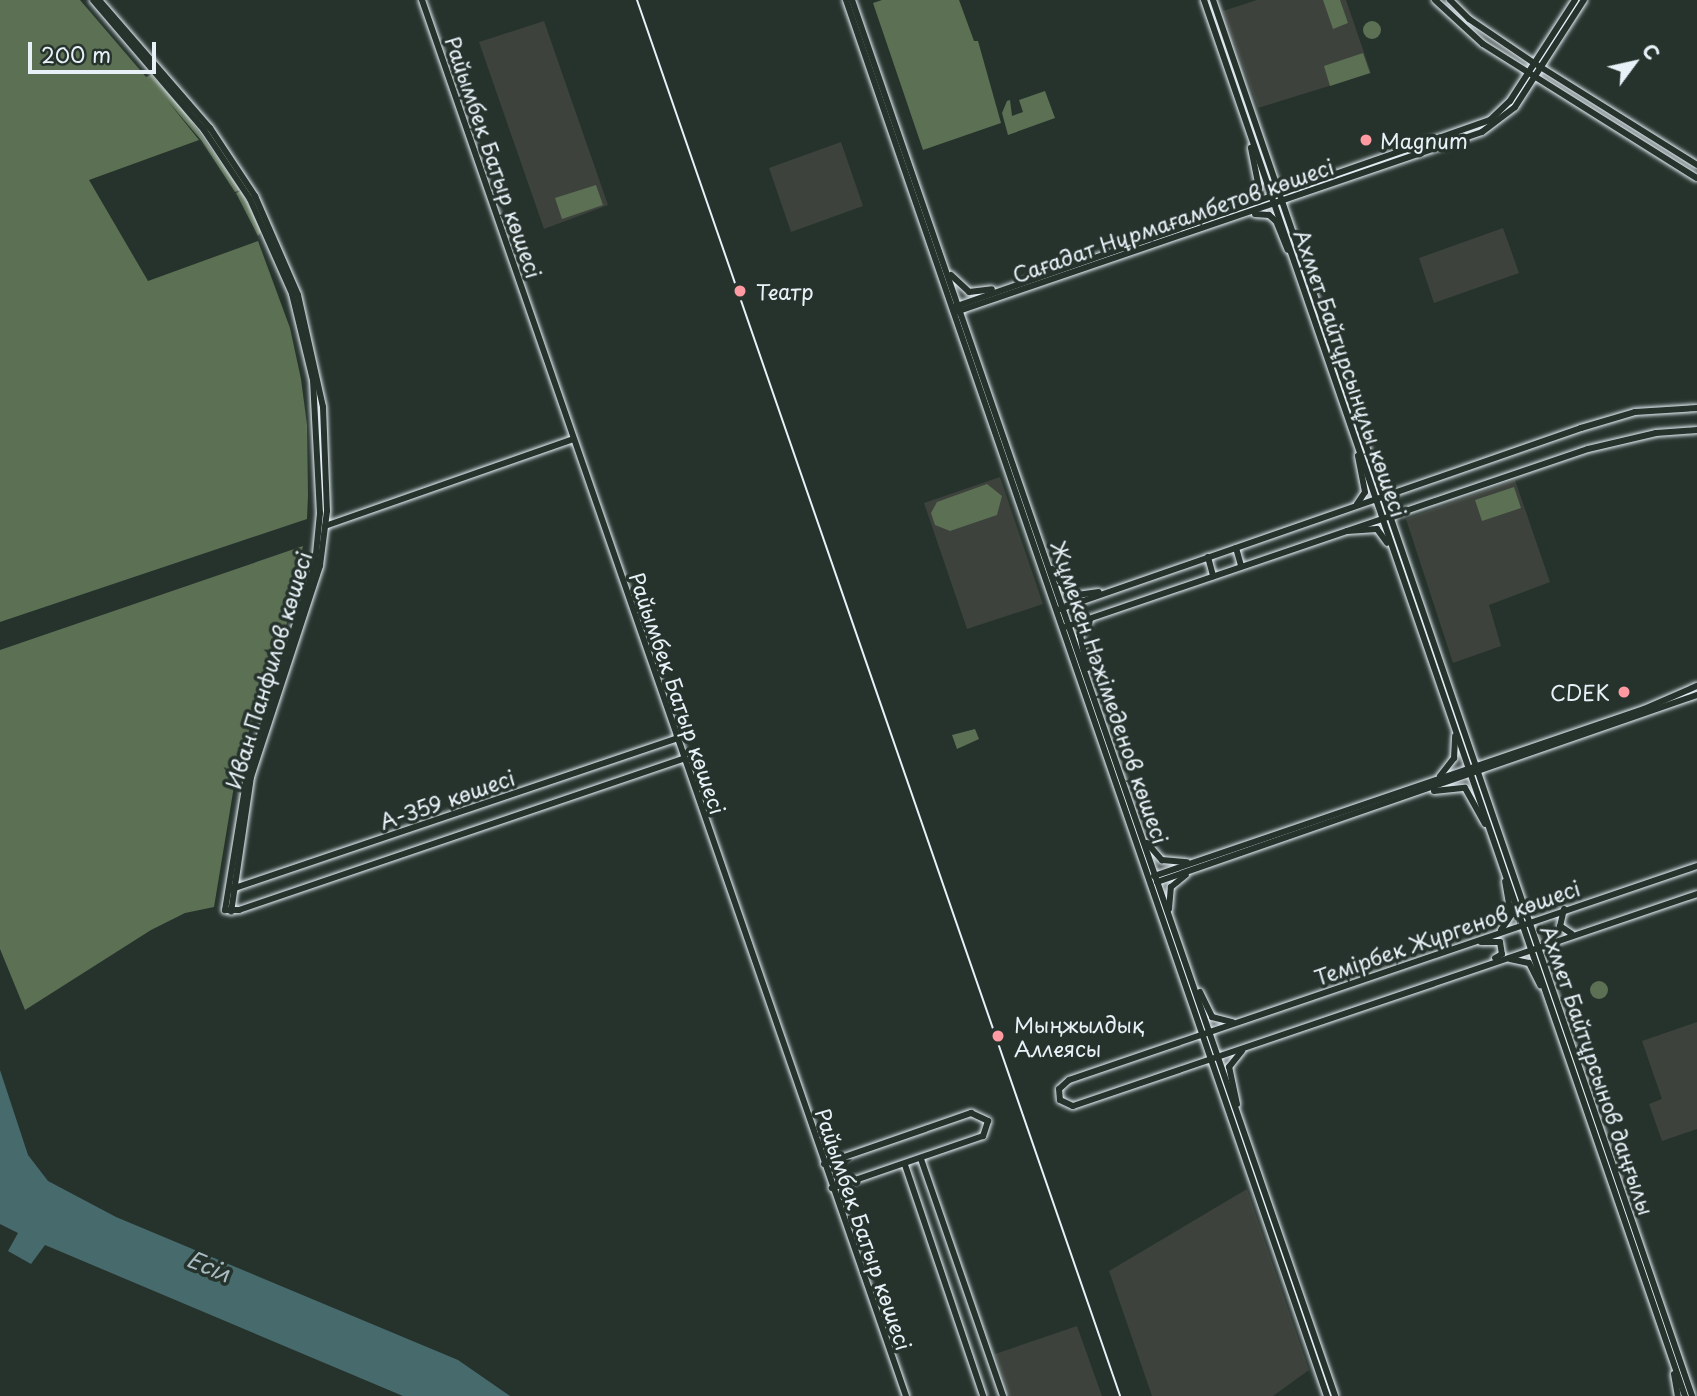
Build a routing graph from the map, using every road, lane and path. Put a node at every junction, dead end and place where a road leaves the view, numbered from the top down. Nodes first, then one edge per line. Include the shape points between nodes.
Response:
1 (93, 0) edge
2 (99, 0) edge
3 (422, 0) edge
4 (846, 0) edge
5 (852, 0) edge
6 (1205, 0) edge
7 (1213, 0) edge
8 (1435, 0) edge
9 (1450, 0) edge
10 (1576, 0) edge
11 (1584, 0) edge
12 (1537, 65) junction
13 (1530, 76) junction
14 (1250, 133) junction
15 (1697, 165) edge
16 (1697, 178) edge
17 (1277, 199) junction
18 (1232, 210) junction
19 (1223, 222) junction
20 (938, 249) junction
21 (1293, 257) junction
22 (1020, 283) junction
23 (956, 309) junction
24 (1697, 408) edge
25 (1697, 430) edge
26 (573, 439) junction
27 (1358, 447) junction
28 (1379, 498) junction
29 (1354, 507) junction
30 (1385, 516) junction
31 (323, 526) junction
32 (1341, 531) junction
33 (1236, 548) junction
34 (1208, 557) junction
35 (1395, 557) junction
36 (1046, 559) junction
37 (1241, 566) junction
38 (1213, 576) junction
39 (1111, 591) junction
40 (1059, 609) junction
41 (1094, 617) junction
42 (1066, 627) junction
43 (1088, 680) junction
44 (1697, 686) edge
45 (1697, 695) edge
46 (1455, 730) junction
47 (677, 738) junction
48 (1468, 757) junction
49 (683, 759) junction
50 (1471, 766) junction
51 (1474, 774) junction
52 (1438, 778) junction
53 (1422, 792) junction
54 (1489, 828) junction
55 (1142, 838) junction
56 (1193, 862) junction
57 (1697, 866) edge
58 (1504, 870) junction
59 (1190, 871) junction
60 (1153, 880) junction
61 (230, 889) junction
62 (1697, 894) edge
63 (1564, 909) junction
64 (1169, 915) junction
65 (1525, 922) junction
66 (1499, 932) junction
67 (1574, 935) junction
68 (1452, 947) junction
69 (1534, 948) junction
70 (1501, 959) junction
71 (1458, 974) junction
72 (1191, 980) junction
73 (1549, 1002) junction
74 (1245, 1021) junction
75 (1206, 1035) junction
76 (1256, 1043) junction
77 (1215, 1058) junction
78 (1588, 1107) junction
79 (1237, 1110) junction
80 (921, 1159) junction
81 (824, 1164) junction
82 (905, 1165) junction
83 (930, 1184) junction
84 (832, 1188) junction
85 (915, 1192) junction
86 (1674, 1366) junction
87 (906, 1396) edge
88 (983, 1396) edge
89 (1003, 1396) edge
90 (1326, 1396) edge
91 (1335, 1396) edge
92 (1678, 1396) edge
93 (1685, 1396) edge
94 (1692, 1396) edge

1 - 31 street, Иван Панфилов көшесі via 220,151 278,256 313,380
2 - 31 street, Иван Панфилов көшесі via 210,128 274,233 298,295 318,378 326,442
3 - 26 street, Райымбек Батыр көшесі
4 - 23 street, Жұмекен Нәжімеденов көшесі
5 - 20 street, Жұмекен Нәжімеденов көшесі
6 - 14 street, Ахмет Байтұрсынұлы көшесі
7 - 17 street, Ахмет Байтұрсынұлы көшесі
8 - 13 street via 1462,28
9 - 12 street via 1469,19
10 - 12 street, Сағадат Нұрмағамбетов көшесі
11 - 12 street, Сағадат Нұрмағамбетов көшесі
12 - 13 street, Сағадат Нұрмағамбетов көшесі
12 - 15 street
13 - 16 street
13 - 17 street, Сағадат Нұрмағамбетов көшесі via 1515,107 1482,132
14 - 17 street, Ахмет Байтұрсынұлы көшесі
14 - 18 street via 1259,188 1249,201
17 - 18 street, Сағадат Нұрмағамбетов көшесі
17 - 19 street, Сағадат Нұрмағамбетов көшесі
17 - 21 street, Ахмет Байтұрсынұлы көшесі
17 - 28 street, Ахмет Байтұрсынұлы көшесі
18 - 22 street, Сағадат Нұрмағамбетов көшесі
19 - 21 street via 1269,215
19 - 23 street, Сағадат Нұрмағамбетов көшесі
20 - 22 street via 952,279 969,292
20 - 23 street, Жұмекен Нәжімеденов көшесі
21 - 27 street, Ахмет Байтұрсынұлы көшесі
22 - 23 street, Сағадат Нұрмағамбетов көшесі
23 - 36 street, Жұмекен Нәжімеденов көшесі
23 - 40 street, Жұмекен Нәжімеденов көшесі
24 - 28 street via 1635,412
25 - 30 street via 1656,433 1588,449
26 - 31 street
26 - 47 street, Райымбек Батыр көшесі
27 - 28 street, Ахмет Байтұрсынұлы көшесі
27 - 29 street via 1366,492
28 - 29 street
28 - 30 street, Ахмет Байтұрсынұлы көшесі
29 - 33 street
30 - 32 street
30 - 35 street, Ахмет Байтұрсынұлы көшесі
30 - 48 street, Ахмет Байтұрсынұлы көшесі
31 - 61 street, Иван Панфилов көшесі via 311,602 251,777
32 - 35 street via 1377,529
32 - 37 street
33 - 34 street
33 - 37 street
34 - 38 street
34 - 39 street
35 - 46 street, Ахмет Байтұрсынұлы көшесі
36 - 39 street via 1070,596
36 - 40 street, Жұмекен Нәжімеденов көшесі
37 - 38 street
38 - 41 street
39 - 40 street
40 - 42 street, Жұмекен Нәжімеденов көшесі
41 - 42 street
41 - 43 street via 1080,636
42 - 43 street, Жұмекен Нәжімеденов көшесі
42 - 60 street, Жұмекен Нәжімеденов көшесі
43 - 55 street, Жұмекен Нәжімеденов көшесі
44 - 50 street via 1644,709
45 - 51 street
46 - 48 street, Ахмет Байтұрсынұлы көшесі
46 - 52 street via 1454,758
47 - 49 street, Райымбек Батыр көшесі
47 - 61 street, А-359 көшесі
48 - 50 street, Ахмет Байтұрсынов даңғылы
49 - 61 street, Иван Панфилов көшесі via 228,911
49 - 81 street, Райымбек Батыр көшесі
50 - 51 street, Ахмет Байтұрсынов даңғылы
50 - 52 street
51 - 53 street
51 - 54 street, Ахмет Байтұрсынов даңғылы
51 - 65 street, Ахмет Байтұрсынов даңғылы
52 - 56 street
53 - 54 street via 1465,788
53 - 59 street
54 - 58 street, Ахмет Байтұрсынов даңғылы
55 - 56 street via 1162,860
55 - 60 street, Жұмекен Нәжімеденов көшесі
56 - 60 street
57 - 63 street, Темірбек Жүргенов көшесі
58 - 65 street, Ахмет Байтұрсынов даңғылы
58 - 66 street via 1511,915
59 - 60 street
59 - 64 street via 1171,887
60 - 64 street, Жұмекен Нәжімеденов көшесі
60 - 75 street, Жұмекен Нәжімеденов көшесі
62 - 67 street, Темірбек Жүргенов көшесі
63 - 65 street, Темірбек Жүргенов көшесі
63 - 67 street via 1560,926
64 - 72 street, Жұмекен Нәжімеденов көшесі
65 - 66 street, Темірбек Жүргенов көшесі
65 - 69 street, Ахмет Байтұрсынов даңғылы
66 - 68 street, Темірбек Жүргенов көшесі
67 - 69 street, Темірбек Жүргенов көшесі
68 - 71 street via 1495,939 1502,945 1498,957
68 - 74 street, Темірбек Жүргенов көшесі
69 - 70 street, Темірбек Жүргенов көшесі
69 - 73 street, Ахмет Байтұрсынов даңғылы
69 - 78 street, Ахмет Байтұрсынов даңғылы
70 - 71 street, Темірбек Жүргенов көшесі
70 - 73 street via 1529,963
71 - 76 street, Темірбек Жүргенов көшесі
72 - 74 street via 1212,1017 1225,1023
72 - 75 street, Жұмекен Нәжімеденов көшесі
73 - 78 street, Ахмет Байтұрсынов даңғылы
74 - 75 street, Темірбек Жүргенов көшесі
75 - 77 street, Жұмекен Нәжімеденов көшесі
75 - 77 street, Темірбек Жүргенов көшесі via 1069,1080 1059,1096 1065,1105 1073,1106
76 - 77 street, Темірбек Жүргенов көшесі
76 - 79 street via 1238,1054 1229,1067
77 - 79 street, Жұмекен Нәжімеденов көшесі
77 - 90 street, Жұмекен Нәжімеденов көшесі
78 - 86 street, Ахмет Байтұрсынов даңғылы
78 - 94 street, Ахмет Байтұрсынов даңғылы
79 - 91 street, Жұмекен Нәжімеденов көшесі
80 - 81 street via 983,1136 988,1121 971,1113
80 - 82 street
80 - 83 street
81 - 84 street, Райымбек Батыр көшесі
82 - 84 street
82 - 85 street
83 - 85 street via 922,1175 915,1176
83 - 89 street
84 - 87 street, Райымбек Батыр көшесі
85 - 88 street
86 - 92 street
86 - 93 street, Ахмет Байтұрсынов даңғылы

